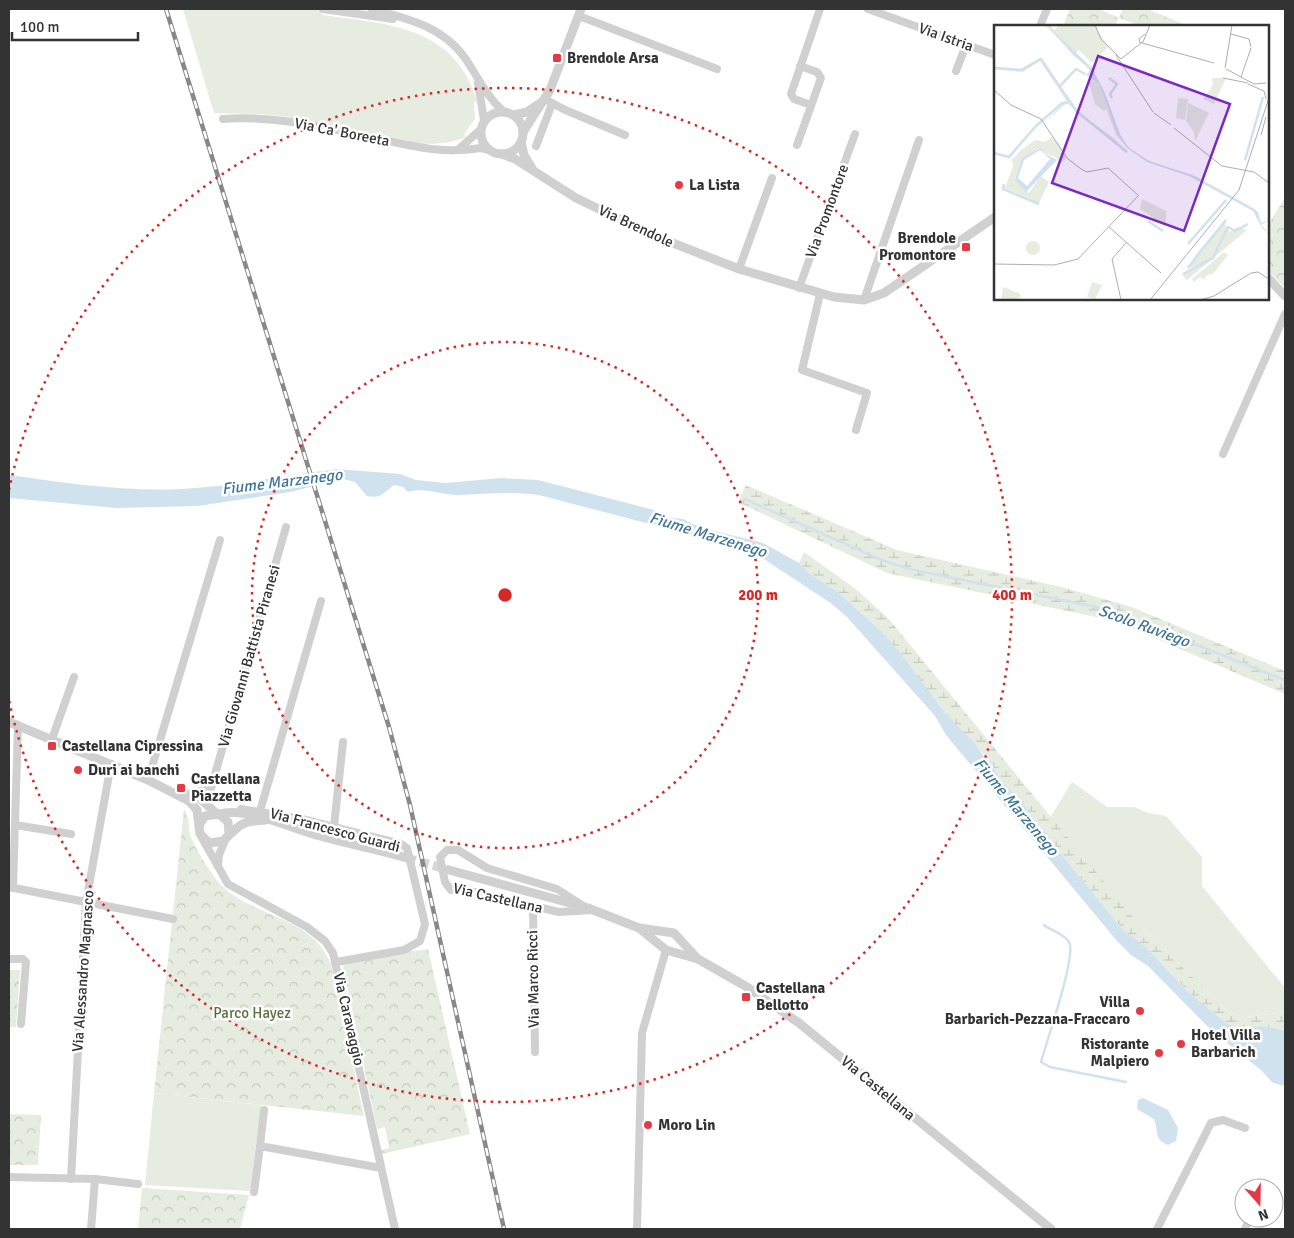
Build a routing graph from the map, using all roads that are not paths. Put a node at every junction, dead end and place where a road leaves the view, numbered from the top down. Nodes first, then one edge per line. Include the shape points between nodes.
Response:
1 (323, 9) edge
2 (372, 9) edge
3 (389, 9) edge
4 (820, 9) edge
5 (868, 9) edge
6 (1047, 9) edge
7 (580, 12) edge
8 (412, 21) junction
9 (1040, 25) edge
10 (966, 45) junction
11 (994, 55) edge
12 (800, 66) junction
13 (717, 69) dead end
14 (956, 71) dead end
15 (478, 81) junction
16 (547, 102) junction
17 (812, 105) junction
18 (503, 112) junction
19 (514, 115) junction
20 (223, 119) dead end
21 (484, 120) junction
22 (480, 130) junction
23 (523, 132) junction
24 (855, 134) dead end
25 (625, 135) dead end
26 (919, 140) dead end
27 (521, 142) junction
28 (797, 145) dead end
29 (536, 146) dead end
30 (459, 149) junction
31 (489, 150) junction
32 (502, 154) junction
33 (537, 174) junction
34 (772, 178) dead end
35 (994, 218) edge
36 (740, 269) junction
37 (1269, 279) edge
38 (799, 288) junction
39 (820, 294) junction
40 (1285, 296) edge
41 (864, 300) junction
42 (1285, 314) edge
43 (856, 430) dead end
44 (1223, 454) dead end
45 (286, 527) dead end
46 (220, 540) dead end
47 (321, 601) dead end
48 (74, 677) dead end
49 (9, 722) edge
50 (18, 725) junction
51 (52, 739) junction
52 (342, 742) dead end
53 (111, 764) junction
54 (148, 780) junction
55 (212, 785) junction
56 (170, 790) junction
57 (188, 794) junction
58 (260, 811) junction
59 (215, 812) junction
60 (237, 812) junction
61 (266, 820) junction
62 (15, 825) junction
63 (199, 826) junction
64 (334, 826) junction
65 (72, 834) dead end
66 (228, 835) junction
67 (201, 837) junction
68 (407, 858) tunnel mouth
69 (218, 866) junction
70 (449, 870) tunnel mouth
71 (11, 887) edge
72 (86, 902) junction
73 (533, 906) junction
74 (591, 909) junction
75 (173, 919) dead end
76 (639, 928) junction
77 (668, 933) junction
78 (678, 937) junction
79 (667, 949) junction
80 (698, 958) junction
81 (9, 959) edge
82 (336, 962) junction
83 (21, 1024) dead end
84 (535, 1052) dead end
85 (264, 1110) dead end
86 (1245, 1128) dead end
87 (260, 1146) junction
88 (381, 1168) junction
89 (9, 1177) edge
90 (72, 1179) junction
91 (95, 1179) junction
92 (138, 1184) dead end
93 (254, 1192) dead end
94 (91, 1229) edge
95 (395, 1229) edge
96 (637, 1229) edge
97 (1051, 1229) edge
98 (1157, 1229) edge

1 - 8 street
2 - 8 street
3 - 8 street
4 - 12 street
5 - 10 street, Via Istria
6 - 9 street
7 - 13 street
7 - 16 street
8 - 15 street via 435,30 449,41
10 - 11 street, Via Istria
10 - 14 street
12 - 17 street via 792,97
12 - 17 street via 821,76
15 - 18 street
15 - 21 street
16 - 19 street
16 - 23 street
16 - 25 street
16 - 29 street
17 - 28 street
18 - 19 street
18 - 21 street via 495,112
19 - 23 street
20 - 30 street, Via Ca' Boreeta via 247,117 290,121 435,151
21 - 22 street
22 - 30 street
22 - 31 street via 480,138
23 - 27 street
24 - 38 street, Via Promontore
26 - 41 street
27 - 32 street via 513,151
27 - 33 street, Via Brendole via 524,155
30 - 31 street, Via Ca' Boreeta
31 - 32 street
32 - 33 street, Via Brendole
33 - 36 street, Via Brendole via 610,214
34 - 36 street
35 - 41 street via 896,286
36 - 38 street, Via Brendole
37 - 40 street
38 - 39 street, Via Brendole
39 - 41 street, Via Brendole
39 - 43 street via 802,370 866,393
42 - 44 street
45 - 55 street, Via Giovanni Battista Piranesi
46 - 54 street
47 - 58 street, Via Francesco Guardi
48 - 51 street
49 - 50 street
50 - 51 street
50 - 62 street
51 - 53 street
52 - 64 street
53 - 54 street
53 - 72 street, Via Alessandro Magnasco
54 - 56 street
55 - 57 street via 205,791
55 - 59 street, Via Giovanni Battista Piranesi via 208,801
56 - 57 street
56 - 63 street via 195,807
57 - 59 street
58 - 60 street, Via Francesco Guardi via 240,809
58 - 64 street, Via Francesco Guardi
59 - 60 street
59 - 63 street via 205,816
59 - 66 street via 228,822
60 - 61 street
61 - 66 street via 247,822
61 - 68 street
62 - 65 street
62 - 71 street
63 - 67 street
64 - 82 street, Via Francesco Guardi via 407,848 424,924 422,936 410,948
66 - 67 street via 215,844
66 - 69 street
67 - 69 street, Via Caravaggio
69 - 82 street, Via Caravaggio via 232,888 321,937
70 - 74 street, Via Castellana
71 - 72 street
72 - 75 street
72 - 90 street, Via Alessandro Magnasco
73 - 74 street, Via Castellana via 559,912
73 - 74 street, Via Castellana via 478,892 451,890 444,878 442,854 447,850 458,850 487,868 557,889
73 - 84 street, Via Marco Ricci
74 - 76 street, Via Castellana
76 - 77 street, Via Castellana
76 - 79 street, Via Castellana
77 - 78 street, Via Castellana
77 - 79 street via 662,938
78 - 79 street via 679,945
78 - 80 street, Via Castellana
79 - 80 street, Via Castellana
79 - 96 street via 642,1033
80 - 97 street, Via Castellana via 747,987 814,1034
81 - 83 street via 26,962
82 - 88 street, Via Caravaggio
85 - 87 street
86 - 98 street via 1223,1120 1213,1122
87 - 88 street
87 - 93 street
88 - 95 street, Via Caravaggio
89 - 90 street
90 - 91 street
91 - 92 street
91 - 94 street

